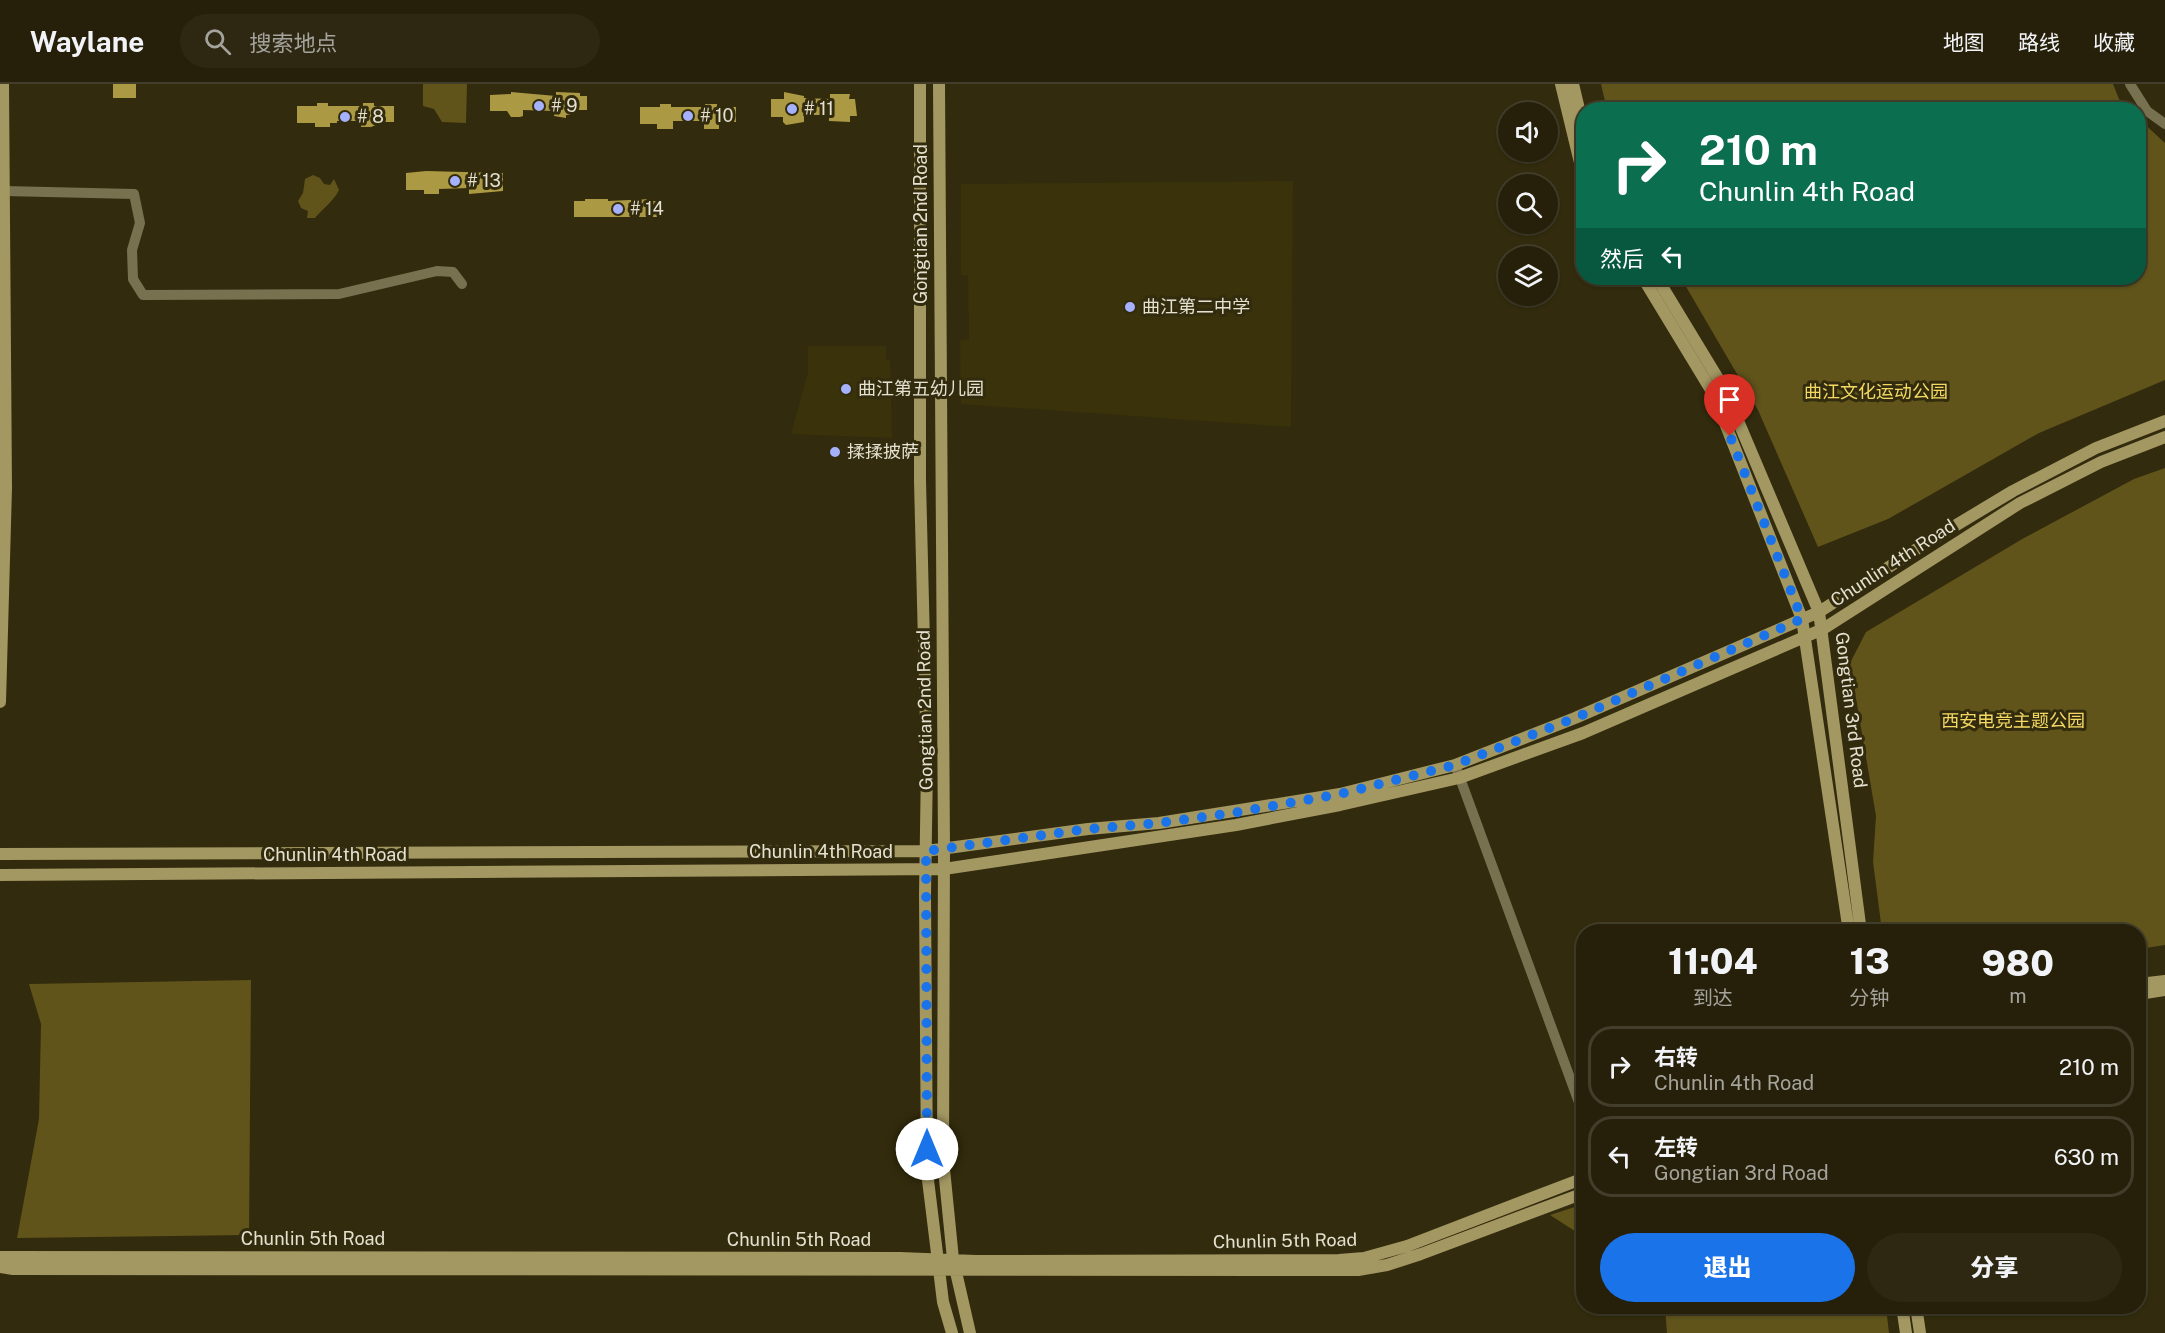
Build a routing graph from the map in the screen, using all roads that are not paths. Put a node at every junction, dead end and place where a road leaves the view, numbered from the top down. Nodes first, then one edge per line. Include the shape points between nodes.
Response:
1 (3, 84) edge
2 (920, 84) edge
3 (939, 84) edge
4 (1561, 84) edge
5 (1573, 84) edge
6 (2130, 84) edge
7 (1577, 102) edge
8 (2141, 102) edge
9 (2146, 109) edge
10 (2165, 124) edge
11 (1576, 146) edge
12 (4, 191) junction
13 (462, 284) dead end
14 (1647, 285) edge
15 (1661, 285) edge
16 (2165, 421) edge
17 (2165, 437) edge
18 (3, 488) edge
19 (1819, 612) junction
20 (1802, 619) junction
21 (1823, 629) junction
22 (1805, 637) junction
23 (0, 702) edge
24 (1455, 765) junction
25 (1459, 778) junction
26 (944, 848) junction
27 (926, 851) junction
28 (0, 854) edge
29 (944, 869) junction
30 (925, 870) junction
31 (0, 875) edge
32 (1848, 924) edge
33 (1860, 924) edge
34 (2165, 981) edge
35 (2146, 983) edge
36 (2165, 990) edge
37 (2146, 992) edge
38 (1576, 1094) edge
39 (1576, 1181) edge
40 (1576, 1196) edge
41 (0, 1257) edge
42 (953, 1259) junction
43 (938, 1265) junction
44 (0, 1267) edge
45 (956, 1272) junction
46 (1903, 1314) edge
47 (1917, 1314) edge
48 (952, 1333) edge
49 (970, 1333) edge
50 (1906, 1333) edge
51 (1920, 1333) edge

1 - 12 street
2 - 27 street, Gongtian 2nd Road via 920,481
3 - 26 street, Gongtian 2nd Road
4 - 11 street
5 - 7 street
6 - 8 street
9 - 10 street
12 - 13 street via 134,194 140,223 132,250 133,279 143,295 339,294 437,271 453,272
12 - 18 street
14 - 20 street, Gongtian 3rd Road via 1714,395
15 - 19 street, Gongtian 3rd Road via 1725,390
16 - 19 street, Chunlin 4th Road via 2096,448 2013,490
17 - 21 street, Chunlin 4th Road via 2101,462 2020,503
18 - 23 street
19 - 20 street, Chunlin 4th Road
19 - 21 street, Gongtian 3rd Road
20 - 22 street, Gongtian 3rd Road
20 - 24 street, Chunlin 4th Road via 1575,718
21 - 22 street, Chunlin 4th Road
21 - 33 street, Gongtian 3rd Road
22 - 25 street, Chunlin 4th Road via 1583,733
22 - 32 street, Gongtian 3rd Road
24 - 25 street
24 - 26 street, Chunlin 4th Road via 1340,794 1233,813
25 - 29 street, Chunlin 4th Road via 1236,825
25 - 38 street
26 - 27 street, Chunlin 4th Road
26 - 29 street, Gongtian 2nd Road
27 - 28 street, Chunlin 4th Road
27 - 30 street, Gongtian 2nd Road
29 - 30 street, Chunlin 4th Road
29 - 42 street, Gongtian 2nd Road via 943,1159
30 - 31 street, Chunlin 4th Road
30 - 43 street, Gongtian 2nd Road via 927,1172
34 - 35 street
36 - 37 street
39 - 42 street, Chunlin 5th Road via 1407,1246 1364,1258
40 - 45 street, Chunlin 5th Road via 1421,1254 1358,1270
41 - 43 street, Chunlin 5th Road
42 - 43 street, Chunlin 5th Road
42 - 45 street, Gongtian 2nd Road
43 - 44 street, Chunlin 5th Road
43 - 45 street, Chunlin 5th Road
43 - 48 street, Gongtian 2nd Road
45 - 49 street, Gongtian 2nd Road
46 - 50 street
47 - 51 street

